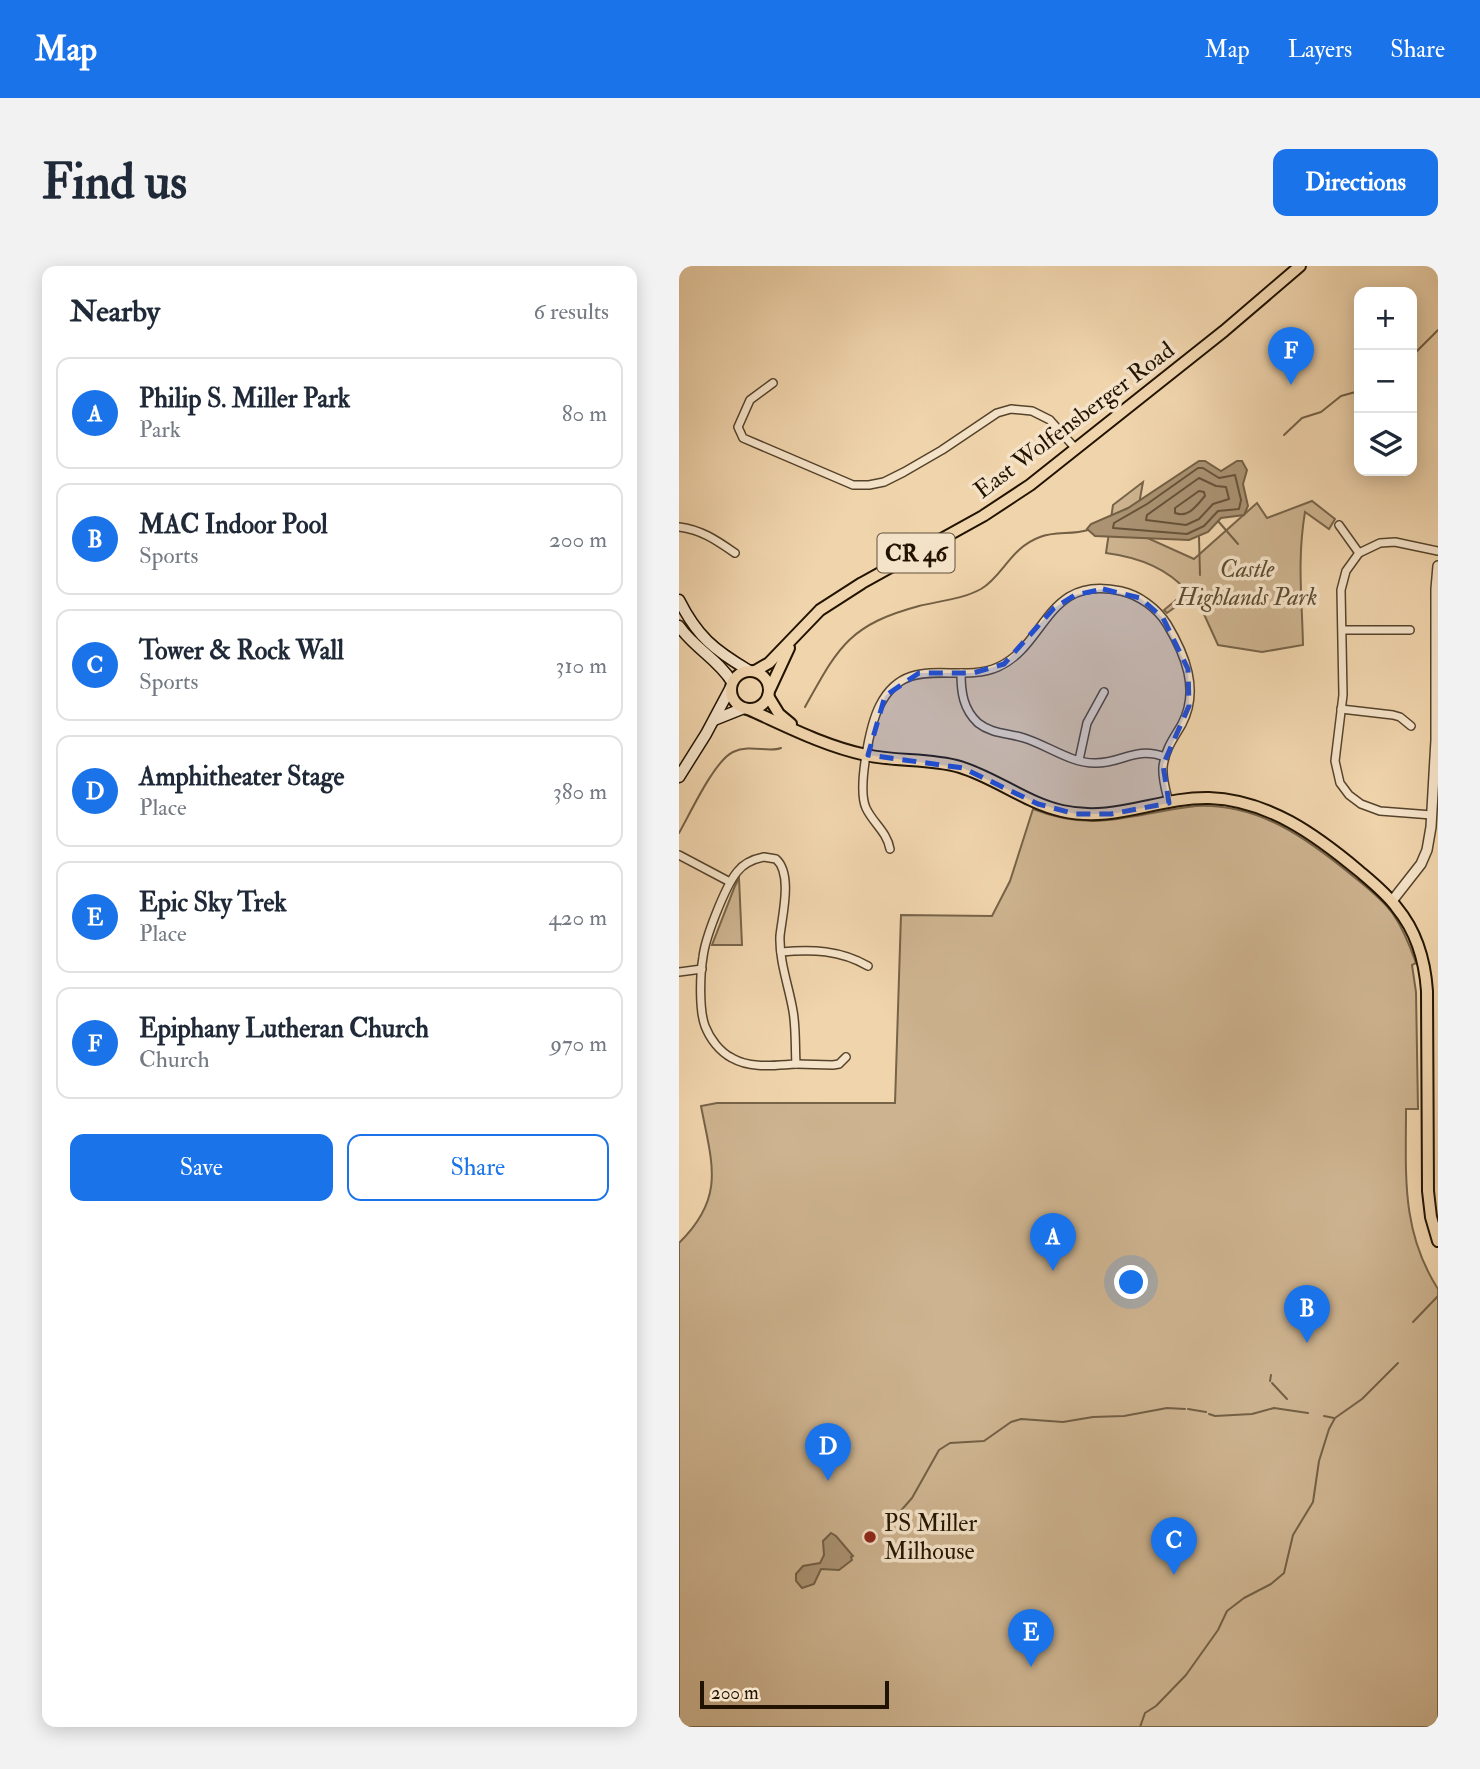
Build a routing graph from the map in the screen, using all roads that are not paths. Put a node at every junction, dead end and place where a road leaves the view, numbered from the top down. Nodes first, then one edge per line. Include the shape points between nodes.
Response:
1 (1300, 266) edge
2 (773, 383) dead end
3 (1076, 449) junction
4 (1339, 525) dead end
5 (679, 527) edge
6 (1438, 551) edge
7 (735, 553) dead end
8 (1359, 553) junction
9 (1438, 566) edge
10 (679, 600) edge
11 (679, 626) edge
12 (1343, 630) junction
13 (1410, 630) dead end
14 (794, 637) junction
15 (751, 671) junction
16 (961, 673) junction
17 (732, 684) junction
18 (1104, 692) dead end
19 (769, 693) junction
20 (746, 708) junction
21 (1341, 709) junction
22 (714, 720) junction
23 (1411, 726) dead end
24 (801, 733) junction
25 (867, 755) junction
26 (1165, 757) junction
27 (1079, 760) junction
28 (679, 777) edge
29 (1169, 803) junction
30 (1432, 815) junction
31 (890, 849) dead end
32 (679, 855) edge
33 (730, 882) junction
34 (1392, 901) junction
35 (781, 952) junction
36 (868, 965) dead end
37 (702, 969) junction
38 (679, 972) edge
39 (846, 1057) dead end
40 (796, 1064) junction
41 (1438, 1241) edge

1 - 3 main road, East Wolfensberger Road / CR 46
2 - 3 street via 750,400 738,427 743,438 853,485 884,482 997,413 1011,410 1032,411 1050,420
3 - 14 main road, East Wolfensberger Road / CR 46 via 983,516 838,598
4 - 8 street
5 - 7 street via 708,535
6 - 8 street via 1388,542
8 - 12 street via 1342,583
9 - 30 street
10 - 15 main road via 704,640
11 - 17 main road via 695,646 720,663
12 - 13 street
12 - 21 street
14 - 15 main road, East Wolfensberger Road via 769,663
14 - 19 main road, East Wolfensberger Road
15 - 17 main road via 739,674
15 - 19 main road via 765,678
16 - 25 street via 919,673 891,690 875,717
16 - 26 street via 990,670 1011,659 1067,598 1103,589 1133,595 1163,618 1189,677 1187,713
16 - 27 street via 964,702 978,722
17 - 20 main road via 734,699
17 - 22 main road
18 - 27 street via 1087,723
19 - 20 main road via 760,706
19 - 24 main road via 779,714
20 - 22 main road
20 - 24 main road
21 - 23 street via 1393,715
21 - 30 street via 1335,761 1340,783 1349,795 1372,809
22 - 28 main road
24 - 25 main road
25 - 29 main road via 950,764 1038,804 1076,814 1111,814
25 - 31 street via 864,804
26 - 27 street via 1140,752 1092,764
26 - 29 street
29 - 34 main road via 1221,799 1272,813 1317,838
30 - 34 street via 1423,860
32 - 33 street
33 - 35 street via 750,861 771,857 780,862 785,887
33 - 37 street via 705,946
34 - 41 main road via 1415,938 1427,982 1428,1191
35 - 36 street via 830,952
35 - 40 street via 794,1021
37 - 38 street
37 - 40 street via 704,1024 725,1054 744,1063
39 - 40 street via 833,1065

